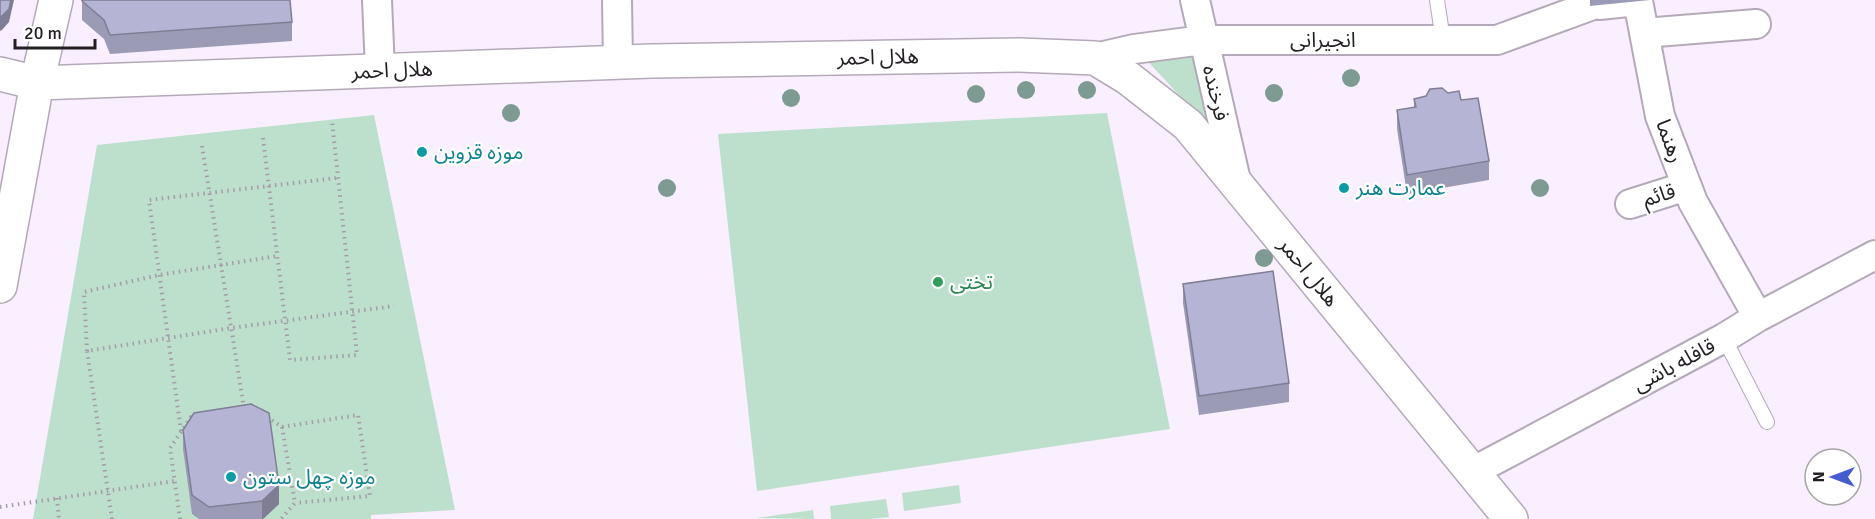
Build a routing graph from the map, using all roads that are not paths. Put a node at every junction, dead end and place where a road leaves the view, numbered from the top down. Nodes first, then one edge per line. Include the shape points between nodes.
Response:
1 (56, 0) edge
2 (377, 0) edge
3 (617, 0) edge
4 (1195, 0) edge
5 (1437, 0) edge
6 (1590, 3) edge
7 (1756, 24) dead end
8 (1644, 33) junction
9 (1203, 40) junction
10 (1443, 40) junction
11 (1095, 58) junction
12 (618, 62) junction
13 (380, 70) junction
14 (0, 74) edge
15 (37, 83) junction
16 (1238, 185) junction
17 (1687, 186) junction
18 (1630, 204) dead end
19 (1875, 255) edge
20 (0, 286) edge
21 (1758, 317) junction
22 (1724, 338) junction
23 (1767, 422) dead end
24 (1472, 472) junction
25 (1511, 519) edge

1 - 15 main road
2 - 13 street
3 - 12 street
4 - 9 street, فرخنده
5 - 10 lane
6 - 8 street, رهنما via 1638,1
6 - 10 street, انجیرانی via 1497,40
7 - 8 street
8 - 17 street, رهنما via 1660,116
9 - 10 street, انجیرانی
9 - 11 street, انجیرانی
9 - 16 street, فرخنده
11 - 12 main road, هلال احمر via 1019,55
11 - 16 main road, هلال احمر via 1128,78 1188,125
12 - 13 main road, هلال احمر
13 - 15 main road, هلال احمر
14 - 15 main road, هلال احمر
15 - 20 main road
16 - 24 main road, هلال احمر
17 - 18 street, قائم
17 - 21 street, رهنما
19 - 21 street, قافله باشی
21 - 22 street, قافله باشی
22 - 23 lane
22 - 24 street, قافله باشی
24 - 25 main road, هلال احمر

